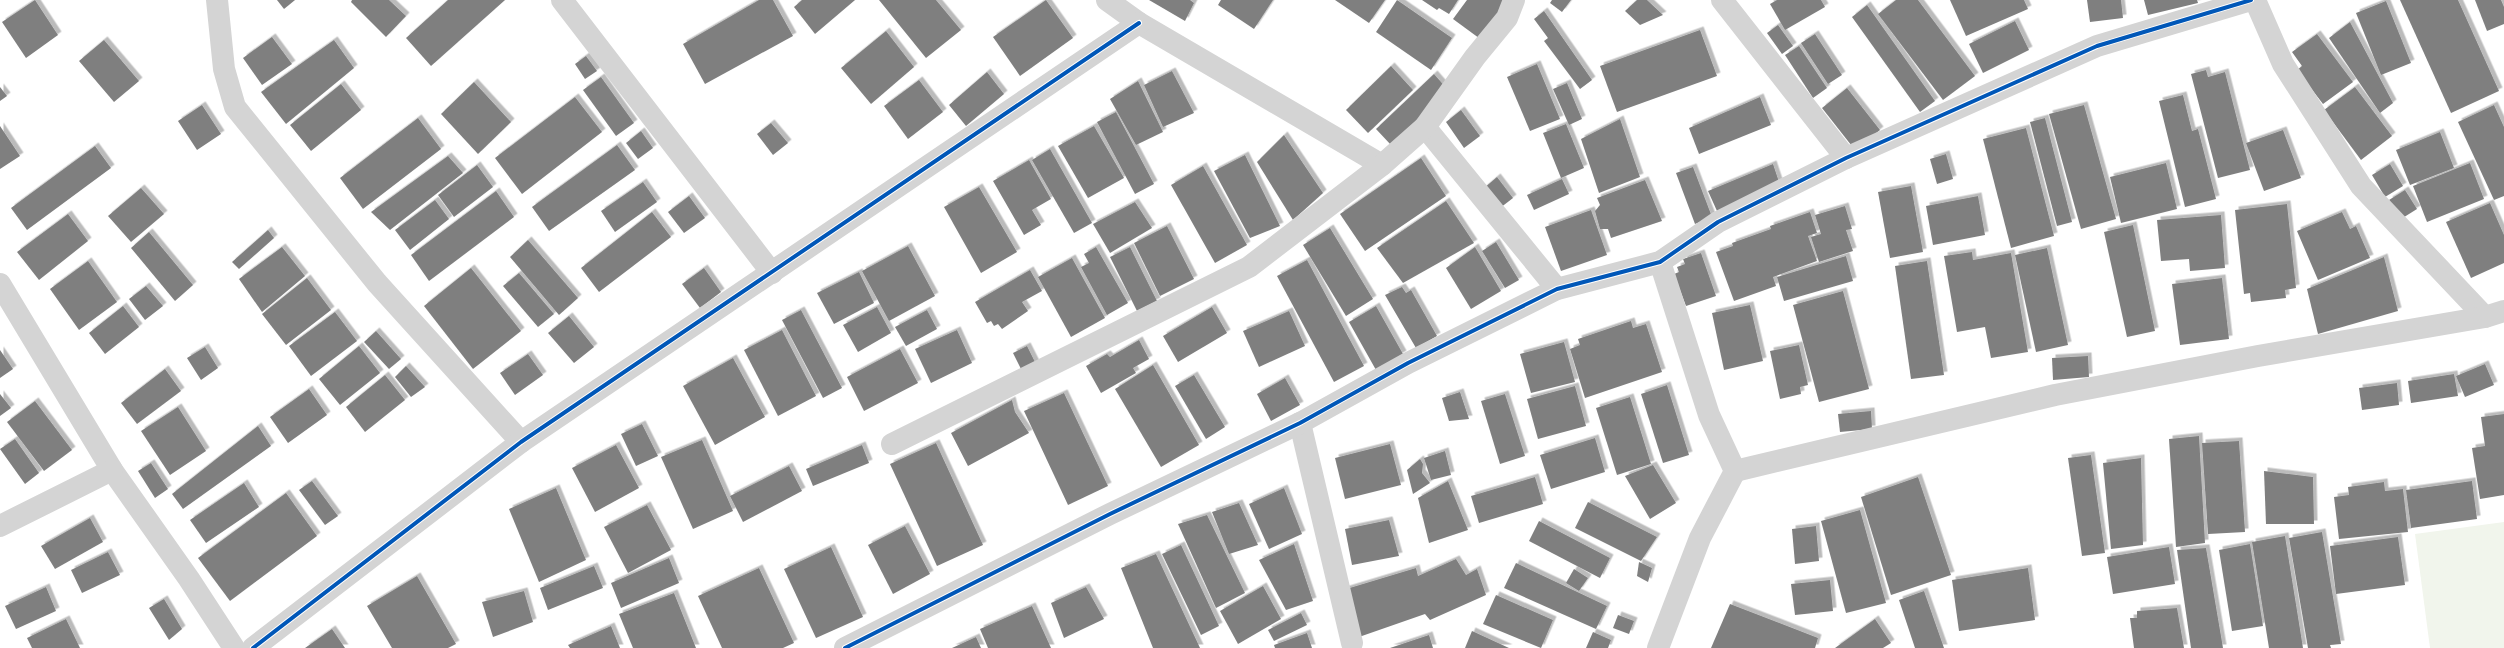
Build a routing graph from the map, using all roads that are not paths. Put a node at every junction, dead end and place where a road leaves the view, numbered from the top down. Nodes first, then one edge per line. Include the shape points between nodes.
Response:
1 (218, 0) edge
2 (562, 0) edge
3 (1107, 0) edge
4 (1514, 0) edge
5 (1722, 0) edge
6 (2251, 0) edge
7 (2255, 0) edge
8 (1140, 22) junction
9 (1425, 128) junction
10 (1846, 158) junction
11 (1382, 164) junction
12 (1660, 262) junction
13 (772, 273) junction
14 (0, 284) edge
15 (1557, 289) junction
16 (2494, 314) edge
17 (1300, 423) junction
18 (521, 442) junction
19 (892, 444) dead end
20 (112, 470) junction
21 (1735, 471) junction
22 (0, 526) edge
23 (1352, 643) dead end
24 (234, 648) edge
25 (253, 648) edge
26 (844, 648) edge
27 (1658, 648) edge

1 - 18 street via 224,69 235,107 377,283
2 - 13 street
3 - 8 street
4 - 9 street via 1507,18 1475,57
5 - 10 street
6 - 10 street via 2097,46
7 - 16 street via 2283,64 2361,186
8 - 11 street
8 - 13 street via 885,193
9 - 11 street
9 - 15 street
10 - 12 street via 1718,222
11 - 19 street via 1249,267
12 - 15 street
12 - 21 street via 1709,415
13 - 18 street
14 - 20 street
15 - 17 street via 1408,363
16 - 21 street via 2063,394
17 - 23 street
17 - 26 street via 1110,514
18 - 25 street
20 - 22 street
20 - 24 street via 189,578
21 - 27 street via 1700,538

